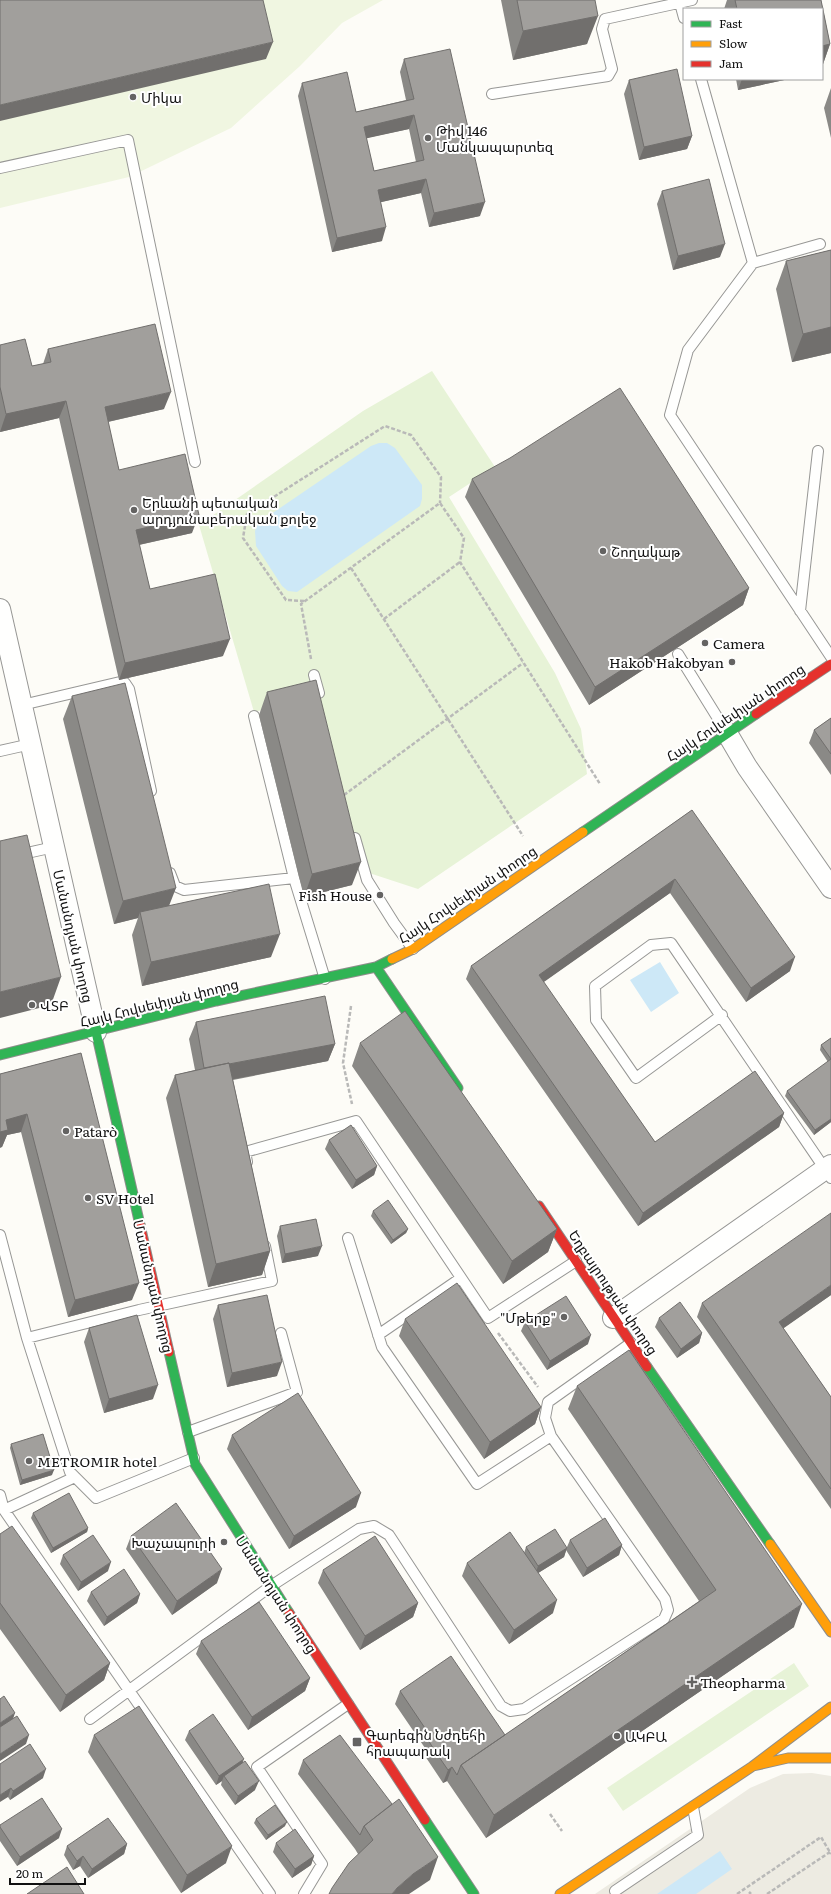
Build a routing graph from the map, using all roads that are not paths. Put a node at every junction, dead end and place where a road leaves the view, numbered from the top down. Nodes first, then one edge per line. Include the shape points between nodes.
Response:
1 (692, 0) edge
2 (680, 3) junction
3 (683, 14) edge
4 (701, 80) edge
5 (492, 94) dead end
6 (0, 168) edge
7 (820, 244) dead end
8 (753, 263) junction
9 (818, 451) dead end
10 (195, 462) dead end
11 (0, 609) edge
12 (800, 611) junction
13 (678, 654) edge
14 (831, 657) edge
15 (831, 664) edge
16 (314, 675) road end
17 (22, 705) junction
18 (322, 705) edge
19 (254, 716) dead end
20 (727, 733) junction
21 (31, 744) junction
22 (0, 752) edge
23 (154, 803) edge
24 (353, 830) edge
25 (54, 846) junction
26 (0, 859) edge
27 (168, 864) edge
28 (294, 878) junction
29 (831, 888) edge
30 (413, 949) junction
31 (376, 967) junction
32 (325, 979) junction
33 (722, 1015) junction
34 (96, 1032) junction
35 (0, 1054) edge
36 (464, 1096) edge
37 (829, 1171) edge
38 (250, 1174) edge
39 (531, 1195) edge
40 (0, 1236) edge
41 (263, 1236) edge
42 (348, 1238) dead end
43 (576, 1261) junction
44 (461, 1278) junction
45 (159, 1306) junction
46 (613, 1318) junction
47 (281, 1333) dead end
48 (378, 1335) junction
49 (27, 1338) junction
50 (631, 1343) junction
51 (188, 1432) junction
52 (551, 1436) junction
53 (194, 1458) junction
54 (75, 1477) junction
55 (0, 1495) edge
56 (4, 1510) junction
57 (271, 1586) junction
58 (831, 1632) edge
59 (130, 1690) junction
60 (348, 1704) junction
61 (831, 1707) edge
62 (90, 1719) dead end
63 (831, 1758) edge
64 (753, 1766) junction
65 (693, 1807) junction
66 (616, 1891) dead end
67 (270, 1894) edge
68 (304, 1894) edge
69 (474, 1894) edge
70 (560, 1894) edge

1 - 2 lane
2 - 3 lane
2 - 5 lane via 605,19 602,29 612,69 608,76
4 - 8 lane
6 - 10 lane via 128,140
7 - 8 lane
8 - 12 lane via 688,350 670,415
9 - 12 lane
11 - 17 street, Մանանդյան փողոց
12 - 14 lane
13 - 20 lane
15 - 20 street, Հայկ Հովսեփյան փողոց
16 - 18 lane
17 - 21 street, Մանանդյան փողոց
17 - 23 lane via 120,682 126,683
19 - 28 lane
20 - 29 street
20 - 30 street, Հայկ Հովսեփյան փողոց
21 - 22 lane
21 - 25 street, Մանանդյան փողոց
24 - 30 lane via 367,880
25 - 26 lane
25 - 34 street, Մանանդյան փողոց via 76,953
27 - 28 lane via 175,886 184,890
28 - 32 lane
30 - 31 street, Հայկ Հովսեփյան փողոց
31 - 32 street, Հայկ Հովսեփյան փողոց
31 - 36 street
32 - 34 street, Հայկ Հովսեփյան փողոց via 216,1001
33 - 33 lane via 671,943 651,945 595,986 596,1020 636,1078
33 - 37 lane
34 - 35 street, Հայկ Հովսեփյան փողոց
34 - 45 street, Մանանդյան փողոց
37 - 46 street
38 - 44 lane via 245,1152 356,1121
39 - 43 street, Եղբայրության փողոց
40 - 49 lane
41 - 45 lane via 272,1281
42 - 48 lane
43 - 44 lane via 488,1318
43 - 46 street, Եղբայրության փողոց
44 - 48 lane
45 - 49 lane
45 - 51 street, Մանանդյան փողոց
46 - 50 street, Եղբայրության փողոց
47 - 51 lane via 297,1392
48 - 52 lane via 382,1348 477,1484
49 - 54 lane via 70,1472
50 - 52 lane via 548,1402 545,1418
50 - 58 street, Եղբայրության փողոց
51 - 53 street, Մանանդյան փողոց
52 - 57 lane via 664,1599 668,1610 664,1619 524,1709 510,1711 501,1706 389,1535 374,1526 359,1529
53 - 54 lane via 96,1498
53 - 57 street, Մանանդյան փողոց
54 - 56 lane
55 - 56 lane
56 - 59 lane
57 - 59 lane
57 - 60 street, Մանանդյան փողոց
59 - 62 lane
59 - 67 lane
60 - 68 lane via 257,1767 322,1864
60 - 69 street, Մանանդյան փողոց
61 - 64 street
63 - 64 street via 788,1758
64 - 65 street
65 - 66 lane via 698,1835
65 - 70 street

